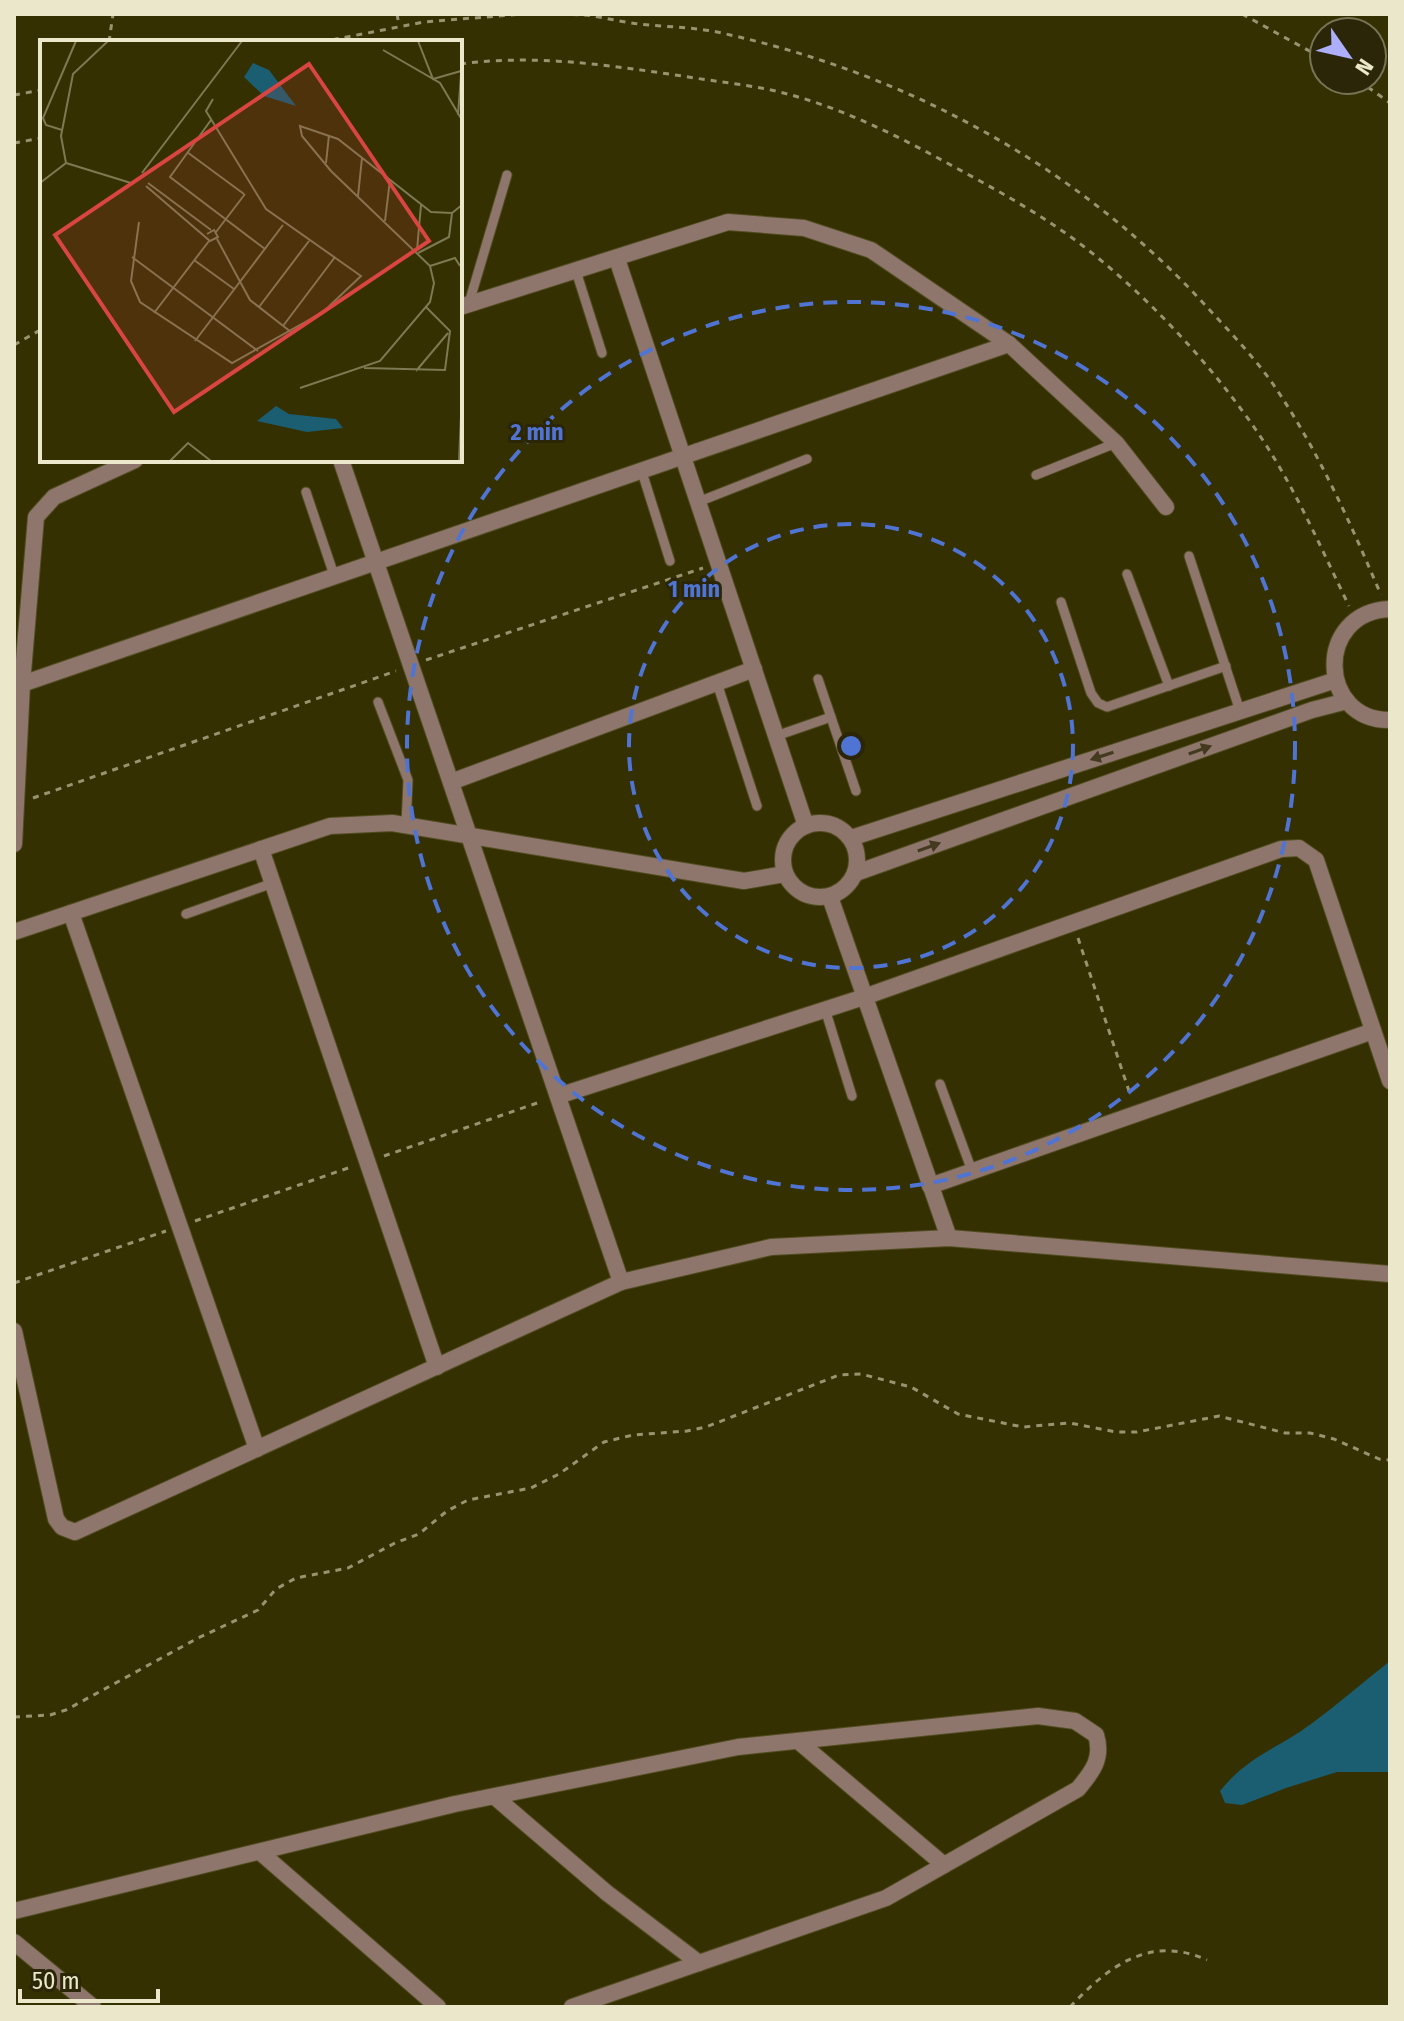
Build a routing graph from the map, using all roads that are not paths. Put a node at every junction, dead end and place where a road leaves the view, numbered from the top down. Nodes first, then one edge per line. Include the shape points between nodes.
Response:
1 (507, 175) dead end
2 (617, 259) junction
3 (576, 271) junction
4 (464, 305) edge
5 (1009, 344) junction
6 (602, 353) dead end
7 (1116, 443) junction
8 (683, 458) junction
9 (807, 459) dead end
10 (131, 462) edge
11 (342, 462) edge
12 (642, 472) junction
13 (1036, 475) dead end
14 (306, 492) dead end
15 (698, 502) junction
16 (1166, 507) dead end
17 (1189, 556) dead end
18 (375, 560) junction
19 (670, 561) dead end
20 (1127, 574) dead end
21 (334, 575) junction
22 (1061, 602) dead end
23 (1388, 609) edge
24 (1226, 666) junction
25 (754, 669) junction
26 (818, 679) dead end
27 (1336, 680) junction
28 (717, 683) junction
29 (22, 684) junction
30 (1169, 686) junction
31 (1347, 701) junction
32 (378, 702) dead end
33 (1240, 711) junction
34 (831, 717) junction
35 (1390, 720) edge
36 (776, 736) junction
37 (1163, 736) junction
38 (1171, 761) junction
39 (451, 782) junction
40 (856, 791) dead end
41 (757, 806) dead end
42 (406, 825) junction
43 (806, 826) junction
44 (469, 836) junction
45 (851, 838) junction
46 (14, 844) edge
47 (261, 849) junction
48 (856, 873) junction
49 (785, 874) junction
50 (273, 883) junction
51 (830, 897) junction
52 (71, 913) junction
53 (186, 914) dead end
54 (14, 932) edge
55 (864, 997) junction
56 (825, 1009) junction
57 (1373, 1031) junction
58 (1390, 1081) edge
59 (940, 1084) dead end
60 (558, 1096) junction
61 (852, 1096) dead end
62 (972, 1171) junction
63 (930, 1186) junction
64 (949, 1238) junction
65 (1390, 1274) edge
66 (621, 1282) junction
67 (14, 1331) edge
68 (437, 1367) junction
69 (257, 1449) junction
70 (798, 1741) junction
71 (495, 1797) junction
72 (260, 1852) junction
73 (944, 1865) junction
74 (14, 1911) edge
75 (14, 1942) edge
76 (699, 1963) junction
77 (93, 2007) edge
78 (438, 2007) edge
79 (572, 2007) edge

1 - 4 lane
2 - 3 street
2 - 5 street via 728,222 804,228 871,250
2 - 8 street
3 - 4 street
3 - 6 lane
5 - 7 street
5 - 8 street
7 - 13 lane
7 - 16 street
8 - 12 street
8 - 15 street
9 - 15 lane
10 - 29 street via 54,497 36,517
11 - 18 street
12 - 18 street
12 - 19 lane
14 - 21 lane
15 - 25 street
17 - 24 lane
18 - 21 street
18 - 39 street
20 - 30 lane
21 - 29 street
22 - 30 lane via 1098,703 1107,707
23 - 27 street via 1356,620 1344,632 1333,664
24 - 30 lane
24 - 33 lane
25 - 28 street
25 - 36 street
26 - 34 lane
27 - 31 street
27 - 33 street
28 - 39 street
28 - 41 lane
29 - 46 street
31 - 35 street via 1369,717
38 -> 31 street
32 - 42 lane via 408,780
33 - 37 street
34 - 36 lane
34 - 40 lane
36 - 43 street
37 - 38 street
37 -> 45 street
48 -> 38 street
39 - 44 street
42 - 44 street
42 - 47 street via 330,826
43 - 45 street via 837,826
43 - 49 street via 788,839 782,856
44 - 49 street via 744,881
44 - 60 street
45 - 48 street
47 - 50 street
47 - 52 street
48 - 51 street
49 - 51 street via 795,889 812,897
50 - 53 lane
50 - 68 street
51 - 55 street
52 - 54 street
52 - 69 street
55 - 56 street
55 - 57 street via 1281,849 1299,848 1316,860
55 - 63 street
56 - 60 street
56 - 61 lane
57 - 58 street
57 - 62 street
59 - 62 lane
60 - 66 street
62 - 63 street
63 - 64 street
64 - 65 street
64 - 66 street via 771,1247
66 - 68 street
67 - 69 street via 62,1527 75,1532
68 - 69 street
70 - 71 street via 738,1747
70 - 73 street
70 - 73 street via 1038,1716 1075,1721 1096,1735 1099,1758 1078,1789
71 - 72 street
71 - 76 street
72 - 74 street
72 - 78 street
73 - 76 street via 886,1898
75 - 77 street
76 - 79 street

